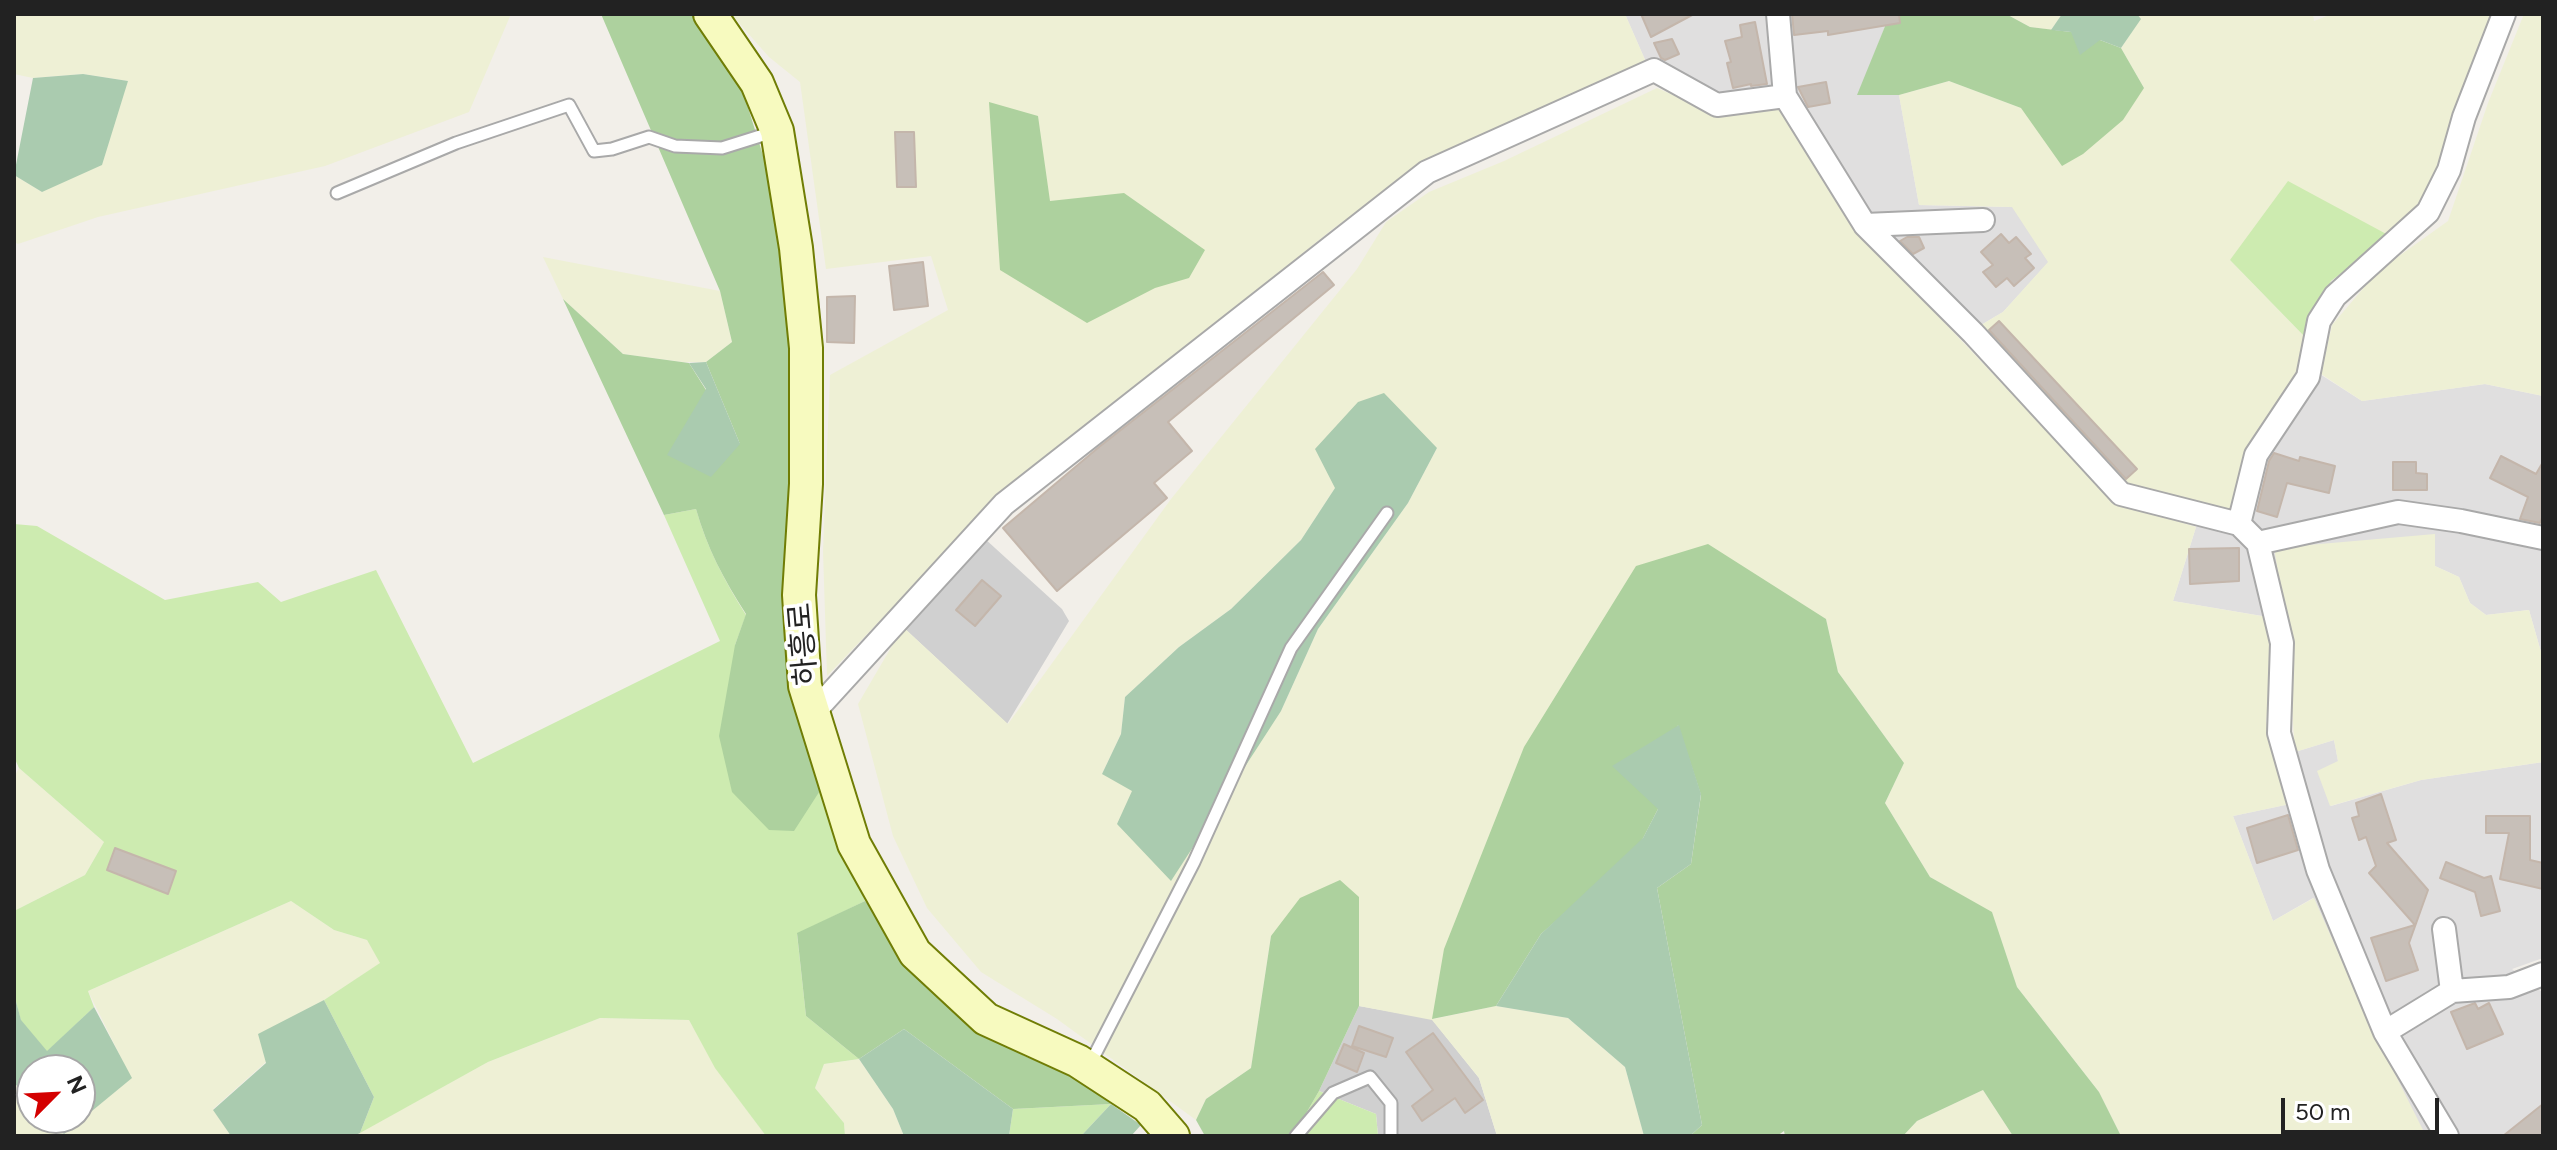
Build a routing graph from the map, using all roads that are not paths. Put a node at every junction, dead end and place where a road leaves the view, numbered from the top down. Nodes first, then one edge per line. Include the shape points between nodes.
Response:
1 (710, 14) edge
2 (1778, 14) edge
3 (2504, 14) edge
4 (1785, 96) junction
5 (777, 131) junction
6 (337, 193) dead end
7 (1983, 220) dead end
8 (1865, 225) junction
9 (1387, 513) dead end
10 (2239, 524) junction
11 (2543, 538) edge
12 (2258, 543) junction
13 (813, 713) junction
14 (2444, 929) dead end
15 (2543, 974) edge
16 (2452, 991) junction
17 (2385, 1032) junction
18 (1088, 1068) junction
19 (1173, 1136) edge
20 (1296, 1136) edge
21 (1391, 1136) edge
22 (2447, 1136) edge

1 - 5 street, 하흥로 via 757,83
2 - 4 street
3 - 10 street via 2449,170 2428,212 2335,296 2319,321 2308,377 2256,455
4 - 8 street
4 - 13 street via 1717,105 1654,70 1427,172 1004,504
5 - 6 lane via 722,148 675,146 649,137 594,151 569,105 456,143
5 - 13 street, 하흥로 via 806,348 799,595 805,686
7 - 8 street
8 - 10 street via 2121,494
9 - 18 lane via 1291,648 1194,862
10 - 12 street
11 - 12 street via 2398,512
12 - 17 street via 2282,643 2279,733 2318,870
13 - 18 street, 하흥로 via 854,844 915,953 986,1019
14 - 16 street
15 - 16 street via 2509,987
16 - 17 street
17 - 22 street
18 - 19 street, 하흥로 via 1147,1106
20 - 21 lane via 1333,1093 1370,1077 1391,1103

